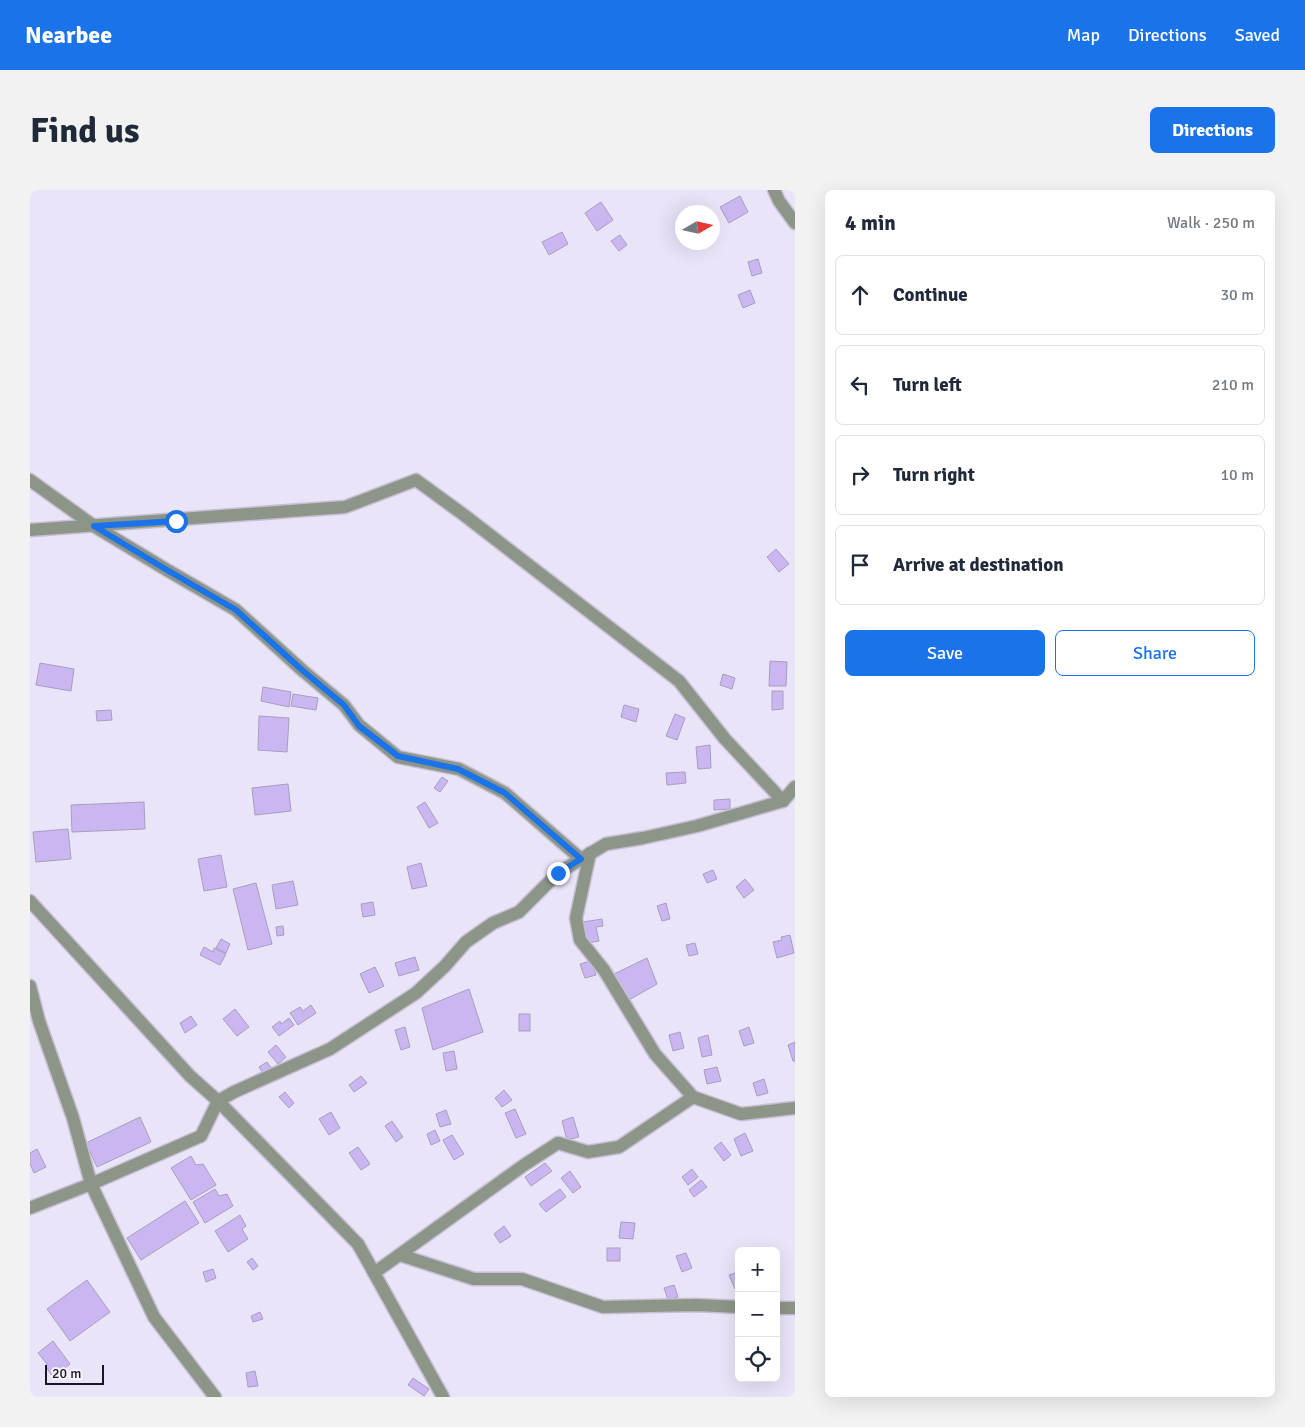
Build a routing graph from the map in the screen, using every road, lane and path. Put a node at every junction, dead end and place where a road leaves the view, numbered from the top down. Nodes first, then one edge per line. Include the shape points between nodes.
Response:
1 (774, 190) edge
2 (795, 223) edge
3 (30, 480) edge
4 (94, 526) junction
5 (30, 530) edge
6 (795, 787) edge
7 (783, 801) junction
8 (585, 856) junction
9 (30, 901) edge
10 (30, 986) edge
11 (693, 1097) junction
12 (218, 1102) junction
13 (795, 1108) edge
14 (91, 1184) junction
15 (30, 1208) edge
16 (400, 1255) junction
17 (374, 1273) junction
18 (735, 1307) edge
19 (780, 1308) edge
20 (795, 1308) edge
21 (215, 1397) edge
22 (443, 1397) edge

1 - 2 street
3 - 4 street
4 - 5 street
4 - 7 street via 345,507 416,480 679,680 724,739
4 - 8 street via 236,610 344,705 359,726 398,756 458,769 505,793
6 - 7 street
7 - 8 street via 697,826 606,844
8 - 11 street via 576,918 580,940 604,970 655,1054
8 - 12 street via 558,873 519,912 493,923 466,942 416,993 330,1049
9 - 12 street via 190,1076
10 - 14 street
11 - 13 street via 741,1114
11 - 16 street via 619,1147 588,1152 558,1143
12 - 14 street via 201,1136
12 - 17 street via 358,1244
14 - 15 street
14 - 21 street via 154,1317
16 - 17 street
16 - 18 street via 474,1279 522,1279 603,1307
17 - 22 street
19 - 20 street

